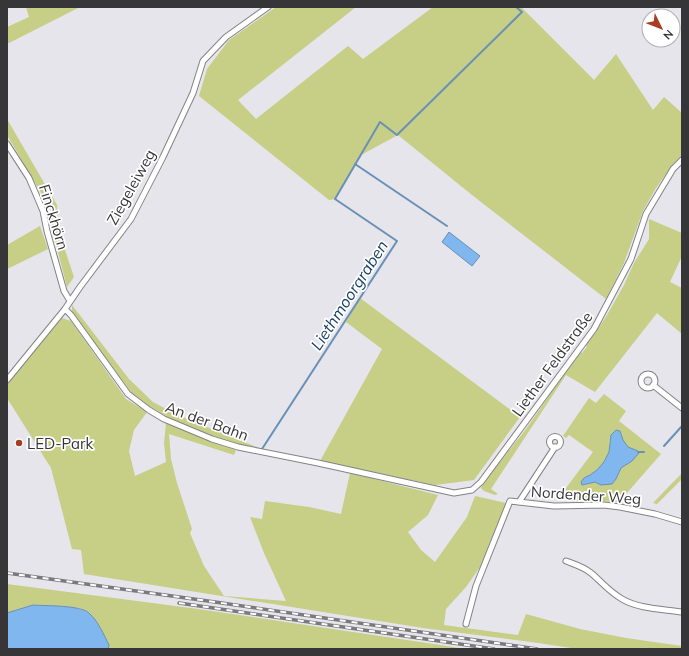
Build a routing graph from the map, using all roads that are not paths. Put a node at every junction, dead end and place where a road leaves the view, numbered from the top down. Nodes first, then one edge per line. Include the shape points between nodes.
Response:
1 (268, 7) edge
2 (7, 144) edge
3 (682, 160) edge
4 (70, 301) junction
5 (65, 309) junction
6 (7, 380) edge
7 (653, 385) dead end
8 (682, 408) edge
9 (555, 447) dead end
10 (318, 463) joint
11 (520, 502) junction
12 (682, 522) edge
13 (566, 561) dead end
14 (682, 612) edge
15 (466, 624) dead end

1 - 4 street, Ziegeleiweg via 226,37 203,61 193,93 131,219
2 - 4 street, Finckhörn via 29,178 43,211 64,291
3 - 10 street, Liether Feldstraße via 673,169 646,214 631,259 594,329 481,482 472,490 454,493
4 - 5 street, Ziegeleiweg
5 - 6 street, Ziegeleiweg
5 - 10 street, An der Bahn via 128,394 149,410 212,439 238,447
7 - 8 street
9 - 11 street
11 - 12 street, Nordender Weg via 554,506 604,505 655,514
11 - 15 street, Nordender Weg via 510,501 476,586
13 - 14 street via 590,572 610,591 632,604

